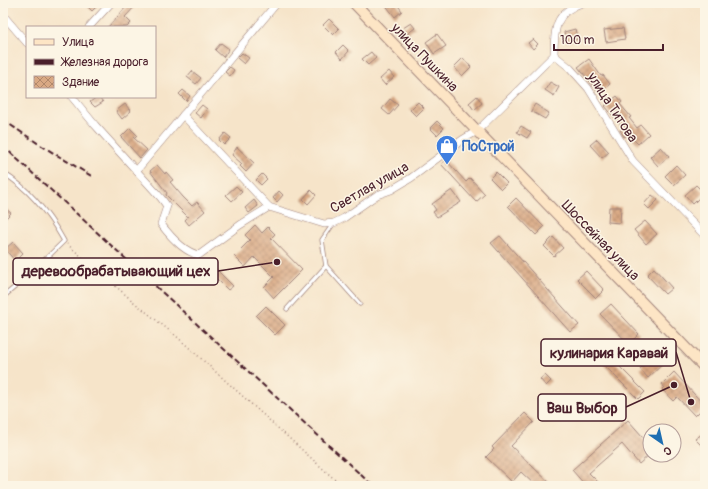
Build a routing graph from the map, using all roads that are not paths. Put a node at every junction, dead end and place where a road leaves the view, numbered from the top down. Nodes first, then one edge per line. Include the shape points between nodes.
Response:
1 (111, 3) edge
2 (277, 3) edge
3 (354, 3) edge
4 (582, 3) edge
5 (3, 15) edge
6 (90, 26) edge
7 (26, 42) edge
8 (554, 55) junction
9 (73, 98) edge
10 (183, 115) junction
11 (477, 131) junction
12 (137, 170) junction
13 (3, 173) edge
14 (269, 207) junction
15 (334, 223) junction
16 (705, 236) edge
17 (326, 266) junction
18 (3, 297) edge
19 (360, 304) dead end
20 (287, 309) dead end
21 (705, 368) edge

1 - 6 street
2 - 10 street
3 - 11 main road, улица Пушкина
4 - 8 street via 568,9 556,25
5 - 7 street
8 - 11 street
8 - 16 street, улица Титова via 588,88 633,161
9 - 12 street
10 - 12 street
10 - 14 street, Светлая улица
11 - 15 street, Светлая улица via 411,178 377,195
11 - 21 main road, Шоссейная улица
12 - 14 street via 167,206 161,224 191,254 199,256
13 - 18 lane via 38,202 64,241
14 - 15 street, Светлая улица via 324,224
15 - 17 lane via 322,240
17 - 19 lane
17 - 20 lane

